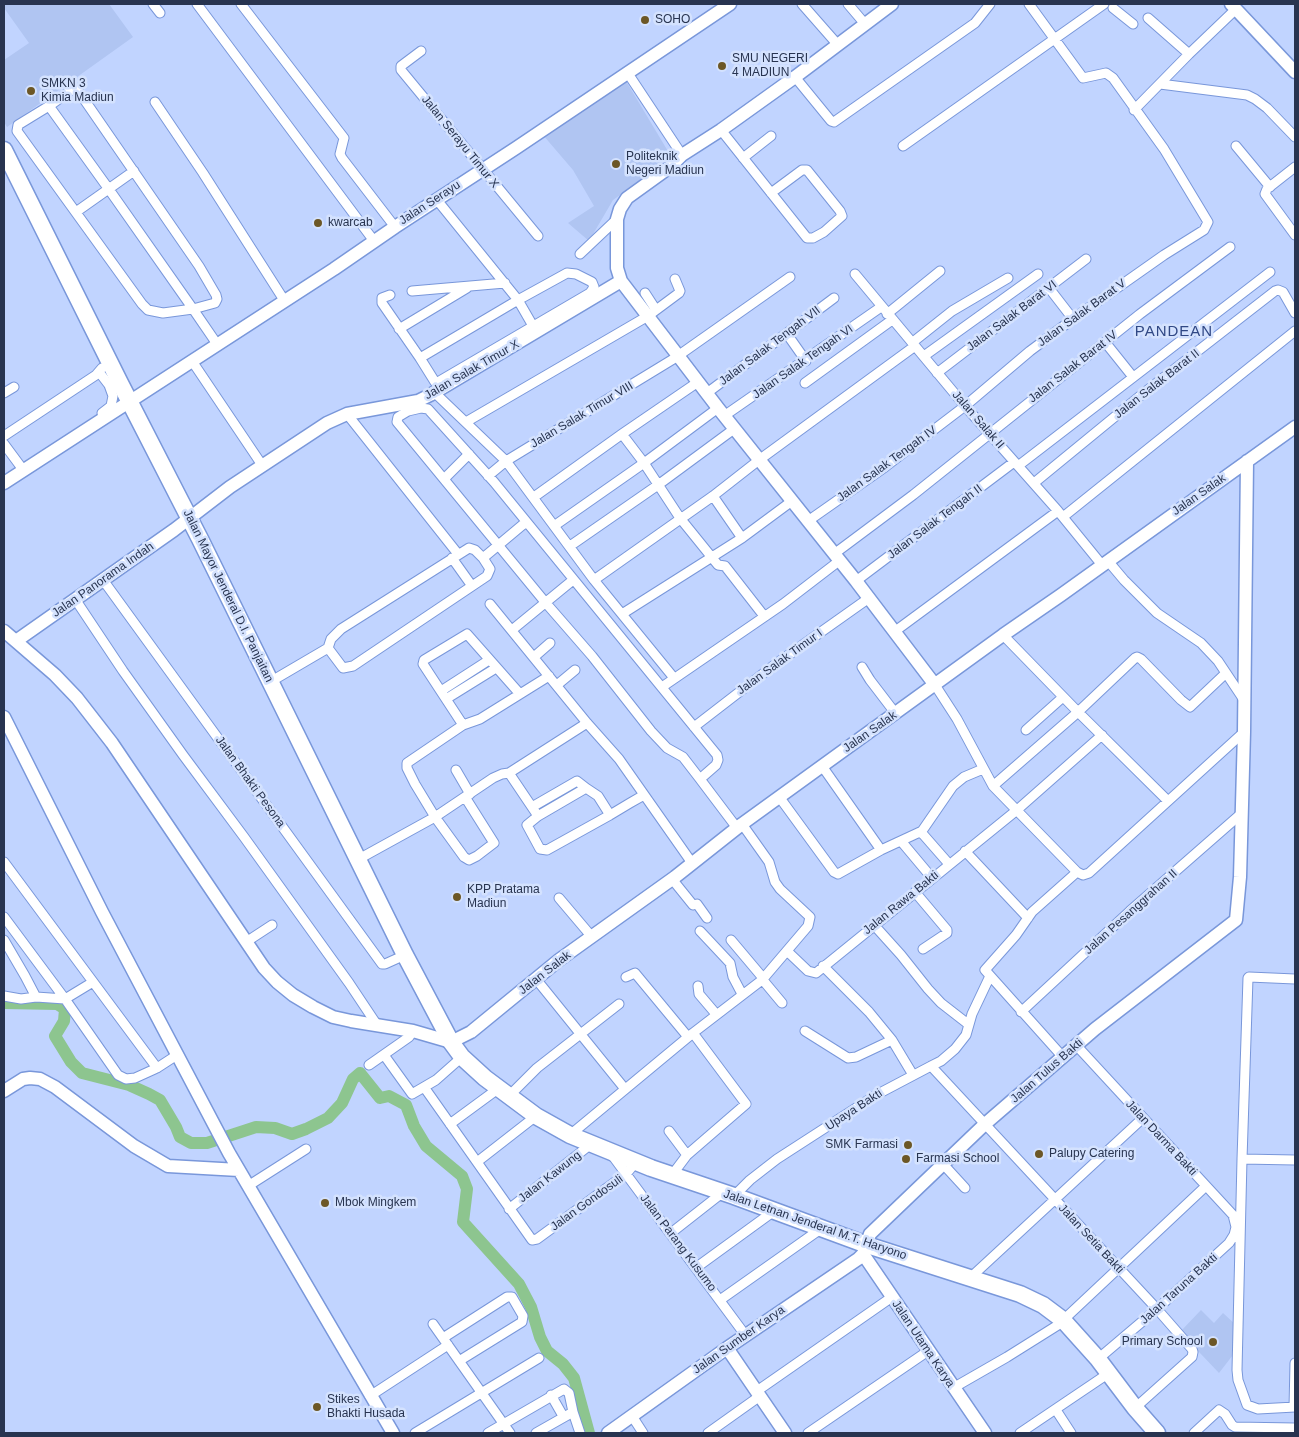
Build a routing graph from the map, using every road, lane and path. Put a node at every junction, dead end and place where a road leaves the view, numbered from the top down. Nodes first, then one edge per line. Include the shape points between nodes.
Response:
1 (153, 4) edge
2 (197, 4) edge
3 (241, 4) edge
4 (730, 4) edge
5 (802, 4) edge
6 (848, 4) edge
7 (892, 4) edge
8 (990, 4) edge
9 (1029, 4) edge
10 (1110, 5) edge
11 (1234, 6) edge
12 (160, 13) dead end
13 (1148, 18) dead end
14 (865, 24) junction
15 (1133, 24) dead end
16 (1055, 39) junction
17 (838, 45) junction
18 (421, 51) dead end
19 (1189, 54) junction
20 (627, 72) junction
21 (1295, 72) edge
22 (795, 77) junction
23 (1160, 84) junction
24 (154, 102) dead end
25 (49, 106) junction
26 (1134, 110) junction
27 (721, 130) junction
28 (771, 136) dead end
29 (1295, 137) edge
30 (903, 146) dead end
31 (1236, 146) dead end
32 (4, 150) edge
33 (682, 155) junction
34 (743, 158) junction
35 (1295, 167) edge
36 (483, 169) junction
37 (134, 171) junction
38 (1270, 187) junction
39 (108, 188) junction
40 (771, 193) junction
41 (437, 200) junction
42 (76, 212) junction
43 (617, 220) junction
44 (394, 227) junction
45 (1295, 235) edge
46 (538, 236) dead end
47 (374, 241) junction
48 (1230, 247) dead end
49 (580, 254) dead end
50 (1086, 259) dead end
51 (940, 271) dead end
52 (1270, 272) dead end
53 (855, 274) dead end
54 (1038, 274) dead end
55 (619, 276) junction
56 (790, 277) dead end
57 (1008, 278) dead end
58 (675, 279) dead end
59 (502, 280) junction
60 (469, 287) junction
61 (1049, 288) junction
62 (412, 291) dead end
63 (645, 293) dead end
64 (390, 295) dead end
65 (834, 298) dead end
66 (284, 300) junction
67 (518, 300) junction
68 (193, 309) junction
69 (652, 313) junction
70 (1295, 313) edge
71 (886, 314) junction
72 (1073, 319) junction
73 (533, 326) junction
74 (399, 329) junction
75 (1295, 331) edge
76 (787, 334) junction
77 (1105, 342) junction
78 (216, 344) junction
79 (914, 344) junction
80 (678, 356) junction
81 (924, 356) junction
82 (420, 358) junction
83 (192, 361) junction
84 (806, 361) junction
85 (103, 366) junction
86 (938, 373) junction
87 (1134, 377) junction
88 (698, 382) junction
89 (805, 383) dead end
90 (14, 387) dead end
91 (435, 392) junction
92 (707, 393) junction
93 (4, 394) edge
94 (130, 402) junction
95 (965, 406) junction
96 (721, 412) junction
97 (347, 414) junction
98 (466, 422) junction
99 (1295, 427) edge
100 (734, 429) junction
101 (622, 434) junction
102 (989, 434) junction
103 (4, 436) edge
104 (4, 444) edge
105 (469, 454) junction
106 (759, 460) junction
107 (506, 461) junction
108 (1247, 461) junction
109 (644, 463) junction
110 (1016, 464) junction
111 (262, 465) junction
112 (22, 468) junction
113 (488, 476) junction
114 (444, 479) junction
115 (4, 483) edge
116 (1034, 483) junction
117 (658, 485) junction
118 (714, 496) junction
119 (534, 498) junction
120 (792, 501) junction
121 (1060, 514) junction
122 (680, 518) junction
123 (190, 519) junction
124 (526, 522) junction
125 (808, 522) junction
126 (554, 526) junction
127 (742, 538) junction
128 (499, 545) junction
129 (570, 546) junction
130 (455, 556) junction
131 (483, 558) junction
132 (712, 558) junction
133 (837, 558) junction
134 (1105, 563) junction
135 (103, 580) junction
136 (573, 580) junction
137 (594, 580) junction
138 (856, 581) junction
139 (472, 586) junction
140 (868, 598) junction
141 (75, 599) junction
142 (545, 602) junction
143 (490, 604) dead end
144 (622, 614) junction
145 (764, 616) junction
146 (512, 630) junction
147 (4, 631) edge
148 (894, 632) junction
149 (1003, 635) junction
150 (16, 641) junction
151 (550, 643) dead end
152 (328, 648) junction
153 (534, 657) junction
154 (489, 660) junction
155 (862, 667) dead end
156 (496, 668) junction
157 (575, 670) dead end
158 (1226, 673) junction
159 (549, 676) junction
160 (674, 678) junction
161 (270, 682) junction
162 (557, 685) junction
163 (935, 685) junction
164 (662, 687) junction
165 (441, 691) junction
166 (520, 694) junction
167 (1062, 697) junction
168 (446, 699) junction
169 (1244, 700) junction
170 (1078, 712) junction
171 (896, 714) junction
172 (4, 717) edge
173 (586, 722) junction
174 (463, 724) junction
175 (694, 727) junction
176 (1026, 730) dead end
177 (1244, 732) junction
178 (1102, 735) junction
179 (822, 766) junction
180 (983, 769) junction
181 (456, 770) dead end
182 (508, 773) junction
183 (700, 779) junction
184 (993, 786) junction
185 (586, 788) junction
186 (468, 795) junction
187 (644, 795) junction
188 (780, 798) junction
189 (1168, 801) junction
190 (532, 806) junction
191 (1016, 810) junction
192 (1242, 813) junction
193 (610, 815) junction
194 (538, 816) junction
195 (435, 817) junction
196 (739, 826) junction
197 (921, 832) junction
198 (901, 841) junction
199 (881, 850) junction
200 (966, 851) junction
201 (357, 860) junction
202 (4, 862) edge
203 (692, 863) junction
204 (949, 864) junction
205 (1077, 872) junction
206 (932, 878) junction
207 (672, 879) junction
208 (915, 892) junction
209 (559, 898) dead end
210 (4, 917) edge
211 (707, 918) dead end
212 (1028, 918) junction
213 (272, 924) dead end
214 (874, 925) junction
215 (700, 931) dead end
216 (592, 937) junction
217 (4, 940) edge
218 (731, 940) dead end
219 (246, 942) junction
220 (923, 949) dead end
221 (787, 951) junction
222 (405, 955) junction
223 (823, 966) junction
224 (990, 976) junction
225 (626, 977) dead end
226 (536, 979) junction
227 (763, 979) junction
228 (1295, 979) edge
229 (94, 982) junction
230 (698, 986) dead end
231 (742, 994) junction
232 (4, 996) edge
233 (36, 998) junction
234 (65, 999) junction
235 (782, 1003) dead end
236 (619, 1004) dead end
237 (1021, 1012) junction
238 (716, 1014) junction
239 (968, 1024) junction
240 (377, 1025) junction
241 (805, 1030) dead end
242 (414, 1031) junction
243 (581, 1034) junction
244 (690, 1035) junction
245 (892, 1040) junction
246 (450, 1042) junction
247 (1076, 1045) junction
248 (177, 1055) junction
249 (384, 1055) junction
250 (1062, 1056) junction
251 (462, 1057) junction
252 (369, 1065) dead end
253 (931, 1066) junction
254 (157, 1068) junction
255 (912, 1075) junction
256 (424, 1087) junction
257 (625, 1089) junction
258 (4, 1091) edge
259 (504, 1092) junction
260 (536, 1116) junction
261 (1143, 1118) junction
262 (450, 1124) junction
263 (985, 1124) junction
264 (669, 1131) dead end
265 (570, 1135) junction
266 (592, 1144) junction
267 (306, 1150) dead end
268 (687, 1155) junction
269 (1242, 1159) junction
270 (1295, 1160) edge
271 (477, 1162) junction
272 (943, 1164) junction
273 (631, 1168) junction
274 (240, 1170) junction
275 (672, 1175) junction
276 (248, 1186) junction
277 (1206, 1186) junction
278 (965, 1188) dead end
279 (728, 1194) junction
280 (1054, 1200) junction
281 (509, 1209) junction
282 (774, 1211) junction
283 (822, 1228) junction
284 (671, 1233) junction
285 (1234, 1235) joint
286 (865, 1250) junction
287 (697, 1267) junction
288 (1117, 1268) junction
289 (970, 1278) junction
290 (892, 1297) junction
291 (720, 1300) junction
292 (1157, 1309) junction
293 (1064, 1320) junction
294 (433, 1324) dead end
295 (746, 1336) junction
296 (445, 1342) junction
297 (727, 1348) junction
298 (928, 1351) junction
299 (539, 1358) dead end
300 (1098, 1359) junction
301 (459, 1361) junction
302 (1295, 1363) edge
303 (1109, 1373) junction
304 (953, 1388) junction
305 (481, 1392) junction
306 (759, 1394) junction
307 (370, 1396) junction
308 (551, 1396) junction
309 (1294, 1407) edge
310 (1135, 1408) junction
311 (1056, 1410) junction
312 (573, 1412) junction
313 (563, 1416) junction
314 (632, 1416) junction
315 (503, 1423) junction
316 (1295, 1428) edge
317 (393, 1433) edge
318 (415, 1433) edge
319 (488, 1433) edge
320 (510, 1433) edge
321 (536, 1433) edge
322 (580, 1433) edge
323 (608, 1433) edge
324 (643, 1433) edge
325 (708, 1433) edge
326 (785, 1433) edge
327 (808, 1433) edge
328 (984, 1433) edge
329 (1020, 1433) edge
330 (1071, 1433) edge
331 (1155, 1433) edge
332 (1194, 1433) edge

1 - 12 street
2 - 47 street
3 - 44 street via 344,138 342,158
4 - 20 street, Jalan Serayu
5 - 17 street
6 - 14 street
7 - 14 street
8 - 22 street via 975,23 834,122
9 - 16 street
10 - 15 street
10 - 16 street
11 - 19 street
11 - 21 street
13 - 19 street
14 - 17 street
16 - 26 street via 1083,78 1106,73 1113,78
16 - 30 street
17 - 22 street
18 - 36 street, Jalan Serayu Timur X via 401,66 401,70
19 - 23 street
20 - 33 street
20 - 36 street, Jalan Serayu
22 - 27 street
23 - 26 street
23 - 29 street via 1247,95 1267,108
24 - 66 street via 203,172
25 - 37 street via 77,89
25 - 39 street
25 - 42 street via 16,129
26 - 72 street, Jalan Salak Barat V via 1164,149 1207,225
27 - 33 street
27 - 34 street
28 - 34 street
31 - 38 street
32 - 85 highway, Jalan Mayor Jenderal D.I. Panjaitan
33 - 43 street via 627,198
34 - 40 street
35 - 38 street
36 - 41 street, Jalan Serayu
36 - 46 street, Jalan Serayu Timur X
37 - 39 street
37 - 68 street via 216,295 215,303
38 - 45 street via 1265,194
39 - 42 street
39 - 68 street
40 - 40 street via 810,239 842,216 807,170 802,170
41 - 44 street, Jalan Serayu
41 - 59 street
42 - 68 street via 148,310 163,313
43 - 49 street
43 - 55 street
44 - 47 street, Jalan Serayu
47 - 66 street, Jalan Serayu
48 - 77 street, Jalan Salak Barat IV
50 - 61 street, Jalan Salak Barat VI
51 - 71 street
52 - 87 street, Jalan Salak Tengah II
53 - 71 street, Jalan Salak II
54 - 81 street
55 - 69 street
55 - 91 street, Jalan Salak Timur X
56 - 80 street, Jalan Salak Timur VIII
57 - 79 street via 952,311
58 - 69 street via 680,292
59 - 60 street
59 - 67 street
60 - 62 street
60 - 74 street
61 - 72 street
61 - 86 street, Jalan Salak Barat VI
63 - 69 street
64 - 74 street via 381,301
65 - 76 street, Jalan Salak Tengah VII
66 - 78 street, Jalan Serayu
67 - 73 street
67 - 73 street via 567,273 594,283 590,293
67 - 82 street
68 - 78 street
69 - 80 street
69 - 98 street
70 - 116 street, Jalan Salak Barat II via 1283,292 1275,291
71 - 79 street, Jalan Salak II
71 - 84 street, Jalan Salak Tengah VI
71 - 89 street
72 - 95 street, Jalan Salak Barat V
73 - 82 street via 438,382
74 - 82 street
75 - 121 street
76 - 84 street
76 - 92 street, Jalan Salak Tengah VII
77 - 87 street
77 - 102 street, Jalan Salak Barat IV
78 - 83 street, Jalan Serayu
79 - 81 street, Jalan Salak II
79 - 106 street
80 - 88 street
80 - 107 street, Jalan Salak Timur VIII
81 - 86 street, Jalan Salak II
83 - 94 street, Jalan Serayu
83 - 111 street
84 - 96 street, Jalan Salak Tengah VI
85 - 94 highway, Jalan Mayor Jenderal D.I. Panjaitan
85 - 103 street
85 - 112 street via 113,399 111,406
86 - 95 street, Jalan Salak II
87 - 110 street, Jalan Salak Tengah II
88 - 92 street
88 - 101 street
90 - 93 street
91 - 97 street, Jalan Salak Timur X via 418,401
91 - 98 street
92 - 96 street
94 - 112 street, Jalan Serayu
94 - 123 highway, Jalan Mayor Jenderal D.I. Panjaitan
95 - 102 street, Jalan Salak II
95 - 125 street, Jalan Salak Tengah IV
96 - 100 street
96 - 109 street, Jalan Salak Tengah VI
97 - 111 street, Jalan Salak Timur X via 327,423
97 - 130 street
98 - 107 street
99 - 108 street, Jalan Salak
100 - 106 street
100 - 117 street
101 - 109 street
101 - 119 street
102 - 110 street, Jalan Salak II
102 - 133 street, Jalan Salak Barat IV
104 - 112 street
105 - 113 street
105 - 114 street
105 - 114 street via 428,409 408,411 398,417 397,422
106 - 118 street
106 - 120 street
107 - 113 street, Jalan Salak Timur VIII
107 - 119 street
108 - 134 street, Jalan Salak
108 - 169 street
109 - 117 street
109 - 126 street, Jalan Salak Tengah VI
110 - 116 street, Jalan Salak II
110 - 138 street, Jalan Salak Tengah II
111 - 123 street, Jalan Salak Timur X
112 - 115 street, Jalan Serayu
113 - 124 street
114 - 128 street
116 - 121 street, Jalan Salak II
117 - 122 street
117 - 129 street
118 - 122 street
118 - 127 street
119 - 126 street
120 - 125 street
120 - 127 street
121 - 134 street, Jalan Salak II
121 - 148 street
122 - 132 street
122 - 137 street
123 - 135 street, Jalan Panorama Indah
123 - 161 highway, Jalan Mayor Jenderal D.I. Panjaitan
124 - 128 street
124 - 136 street
125 - 133 street
126 - 129 street
127 - 132 street
128 - 131 street
128 - 142 street
129 - 137 street
130 - 131 street via 472,548
130 - 139 street
130 - 152 street via 342,630 331,639
131 - 139 street via 489,572
132 - 144 street
132 - 145 street via 718,565 725,566
133 - 138 street
133 - 145 street, Jalan Salak Barat IV
134 - 149 street, Jalan Salak
134 - 158 street, Jalan Salak II via 1157,613 1201,643
135 - 141 street, Jalan Panorama Indah
135 - 222 street, Jalan Bhakti Pesona via 382,964
136 - 142 street
136 - 164 street
137 - 144 street
138 - 140 street
139 - 152 street via 353,666 342,668
140 - 148 street
140 - 175 street, Jalan Salak Timur I
141 - 150 street, Jalan Panorama Indah
141 - 240 street
142 - 146 street
142 - 183 street via 667,748 681,755
143 - 146 street
144 - 160 street
145 - 160 street, Jalan Salak Barat IV
146 - 153 street
147 - 150 street
148 - 163 street
149 - 163 street, Jalan Salak
149 - 167 street
150 - 219 street via 77,698 112,743
151 - 153 street
152 - 161 street
153 - 159 street
154 - 156 street
154 - 165 street
154 - 165 street via 467,634 424,660 424,667
155 - 171 street
156 - 166 street
156 - 168 street
157 - 162 street
158 - 169 street, Jalan Salak II
158 - 170 street via 1190,707 1137,657
159 - 162 street
159 - 166 street
160 - 164 street, Jalan Salak Barat IV
161 - 201 highway, Jalan Mayor Jenderal D.I. Panjaitan
162 - 173 street
163 - 171 street, Jalan Salak
163 - 180 street
164 - 175 street
165 - 168 street
166 - 174 street via 480,719
167 - 170 street
167 - 176 street
168 - 174 street
169 - 177 street
170 - 178 street
170 - 184 street
171 - 179 street, Jalan Salak
172 - 248 street
173 - 182 street
173 - 187 street via 619,758
174 - 195 street via 406,765
175 - 183 street via 718,758 716,765
177 - 189 street
177 - 192 street
178 - 189 street
178 - 191 street, Jalan Rawa Bakti
179 - 188 street, Jalan Salak
179 - 199 street
180 - 184 street
180 - 197 street via 968,774 953,786
181 - 186 street
182 - 186 street via 497,776
182 - 190 street
183 - 196 street
184 - 191 street
185 - 190 street via 577,781
185 - 193 street via 598,796
185 - 194 street
186 - 195 street
186 - 195 street via 494,841 493,846 466,859
187 - 193 street
187 - 203 street
188 - 196 street, Jalan Salak
188 - 199 street via 835,874
189 - 205 street via 1089,873
190 - 194 street
191 - 200 street, Jalan Rawa Bakti
191 - 205 street
192 - 237 street, Jalan Pesanggrahan II
192 - 247 street, Jalan Tulus Bakti via 1238,918 1234,924
193 - 194 street via 546,851 540,849 527,825
195 - 201 street
196 - 203 street, Jalan Salak
196 - 221 street via 769,862 780,889 810,917 808,926
197 - 198 street
197 - 204 street
198 - 199 street
198 - 206 street
200 - 204 street, Jalan Rawa Bakti
200 - 212 street
201 - 222 highway, Jalan Mayor Jenderal D.I. Panjaitan
202 - 229 street
203 - 207 street, Jalan Salak
204 - 206 street, Jalan Rawa Bakti
205 - 212 street
206 - 208 street, Jalan Rawa Bakti
207 - 211 street
207 - 216 street, Jalan Salak
208 - 214 street, Jalan Rawa Bakti
208 - 220 street via 947,930
209 - 216 street
210 - 234 street
212 - 224 street via 986,966
213 - 219 street
214 - 223 street, Jalan Rawa Bakti
214 - 239 street via 928,990
215 - 231 street via 730,963
216 - 226 street, Jalan Salak
217 - 233 street
218 - 227 street
219 - 240 street via 276,982 293,995 333,1017
221 - 223 street via 812,973
221 - 227 street
222 - 246 highway, Jalan Mayor Jenderal D.I. Panjaitan
223 - 245 street
224 - 237 street
224 - 239 street, Upaya Bakti
225 - 244 street via 635,973
226 - 243 street
226 - 246 street, Jalan Salak via 471,1032
227 - 231 street
227 - 235 street
228 - 269 street via 1248,978
229 - 234 street
229 - 254 street
230 - 238 street via 699,994
231 - 238 street
232 - 233 street
233 - 234 street
234 - 254 street via 118,1075 130,1080
236 - 243 street
237 - 250 street
238 - 244 street
239 - 253 street, Upaya Bakti via 955,1049
240 - 242 street
241 - 245 street via 848,1058 856,1058
242 - 246 street
242 - 249 street
243 - 257 street
243 - 259 street
244 - 257 street
244 - 268 street via 746,1104
245 - 255 street
246 - 251 highway, Jalan Letnan Jenderal M.T. Haryono
247 - 250 street, Jalan Tulus Bakti
247 - 261 street, Jalan Darma Bakti
248 - 254 street
248 - 274 street
249 - 252 street
249 - 256 street via 411,1094
250 - 263 street, Jalan Tulus Bakti
251 - 256 street
251 - 259 highway, Jalan Letnan Jenderal M.T. Haryono
253 - 255 street, Upaya Bakti
253 - 263 street, Jalan Setia Bakti
255 - 279 street, Upaya Bakti via 876,1094
256 - 262 street
257 - 265 street
258 - 274 street via 23,1079 40,1080 55,1087 134,1146 168,1166
259 - 260 highway, Jalan Letnan Jenderal M.T. Haryono
259 - 262 street
260 - 265 highway, Jalan Letnan Jenderal M.T. Haryono
260 - 271 street
261 - 277 street, Jalan Darma Bakti
261 - 280 street
262 - 271 street
263 - 272 street, Jalan Tulus Bakti
263 - 280 street, Jalan Setia Bakti
264 - 268 street
265 - 266 highway, Jalan Letnan Jenderal M.T. Haryono
266 - 273 highway, Jalan Letnan Jenderal M.T. Haryono via 610,1152
266 - 281 street, Jalan Kawung
267 - 276 street
268 - 275 street
269 - 270 street
269 - 309 street via 1238,1380 1246,1405 1251,1408
271 - 281 street
272 - 278 street
272 - 286 street, Jalan Tulus Bakti via 870,1234
273 - 275 highway, Jalan Letnan Jenderal M.T. Haryono
273 - 281 street, Jalan Gondosuli via 535,1240 530,1239
273 - 284 street, Jalan Parang Kusumo
274 - 276 street
275 - 279 highway, Jalan Letnan Jenderal M.T. Haryono
276 - 307 street
277 - 285 street, Jalan Darma Bakti via 1233,1215
277 - 288 street
279 - 282 highway, Jalan Letnan Jenderal M.T. Haryono
279 - 284 street, Upaya Bakti
280 - 288 street, Jalan Setia Bakti
280 - 289 street
282 - 283 highway, Jalan Letnan Jenderal M.T. Haryono
282 - 287 street
283 - 286 highway, Jalan Letnan Jenderal M.T. Haryono
283 - 291 street
284 - 287 street, Jalan Parang Kusumo
285 - 292 street, Jalan Taruna Bakti
286 - 289 highway, Jalan Letnan Jenderal M.T. Haryono
286 - 290 street, Jalan Utama Karya
286 - 295 street, Jalan Sumber Karya
287 - 291 street, Jalan Parang Kusumo
288 - 292 street, Jalan Setia Bakti
288 - 293 street
289 - 293 highway, Jalan Letnan Jenderal M.T. Haryono via 1043,1304
290 - 298 street, Jalan Utama Karya
290 - 306 street
291 - 295 street, Jalan Parang Kusumo
292 - 300 street, Jalan Taruna Bakti
292 - 310 street, Jalan Setia Bakti via 1193,1354
293 - 300 highway, Jalan Letnan Jenderal M.T. Haryono
293 - 304 street
294 - 296 street
295 - 297 street, Jalan Sumber Karya
296 - 301 street
296 - 301 street via 507,1297 512,1297 523,1316 522,1322
296 - 307 street
297 - 306 street
297 - 314 street, Jalan Sumber Karya
298 - 304 street, Jalan Utama Karya
298 - 327 street
299 - 305 street
300 - 303 highway, Jalan Letnan Jenderal M.T. Haryono
301 - 305 street
302 - 309 street
303 - 310 highway, Jalan Letnan Jenderal M.T. Haryono
303 - 311 street
304 - 328 street, Jalan Utama Karya
305 - 315 street
305 - 318 street
306 - 325 street
306 - 326 street
307 - 317 street
308 - 312 street via 566,1389
308 - 313 street
308 - 315 street
310 - 331 highway, Jalan Letnan Jenderal M.T. Haryono
311 - 329 street
311 - 330 street
312 - 313 street
312 - 322 street
313 - 321 street
314 - 323 street, Jalan Sumber Karya
314 - 324 street
315 - 319 street
315 - 320 street
316 - 332 street via 1234,1427 1219,1410

